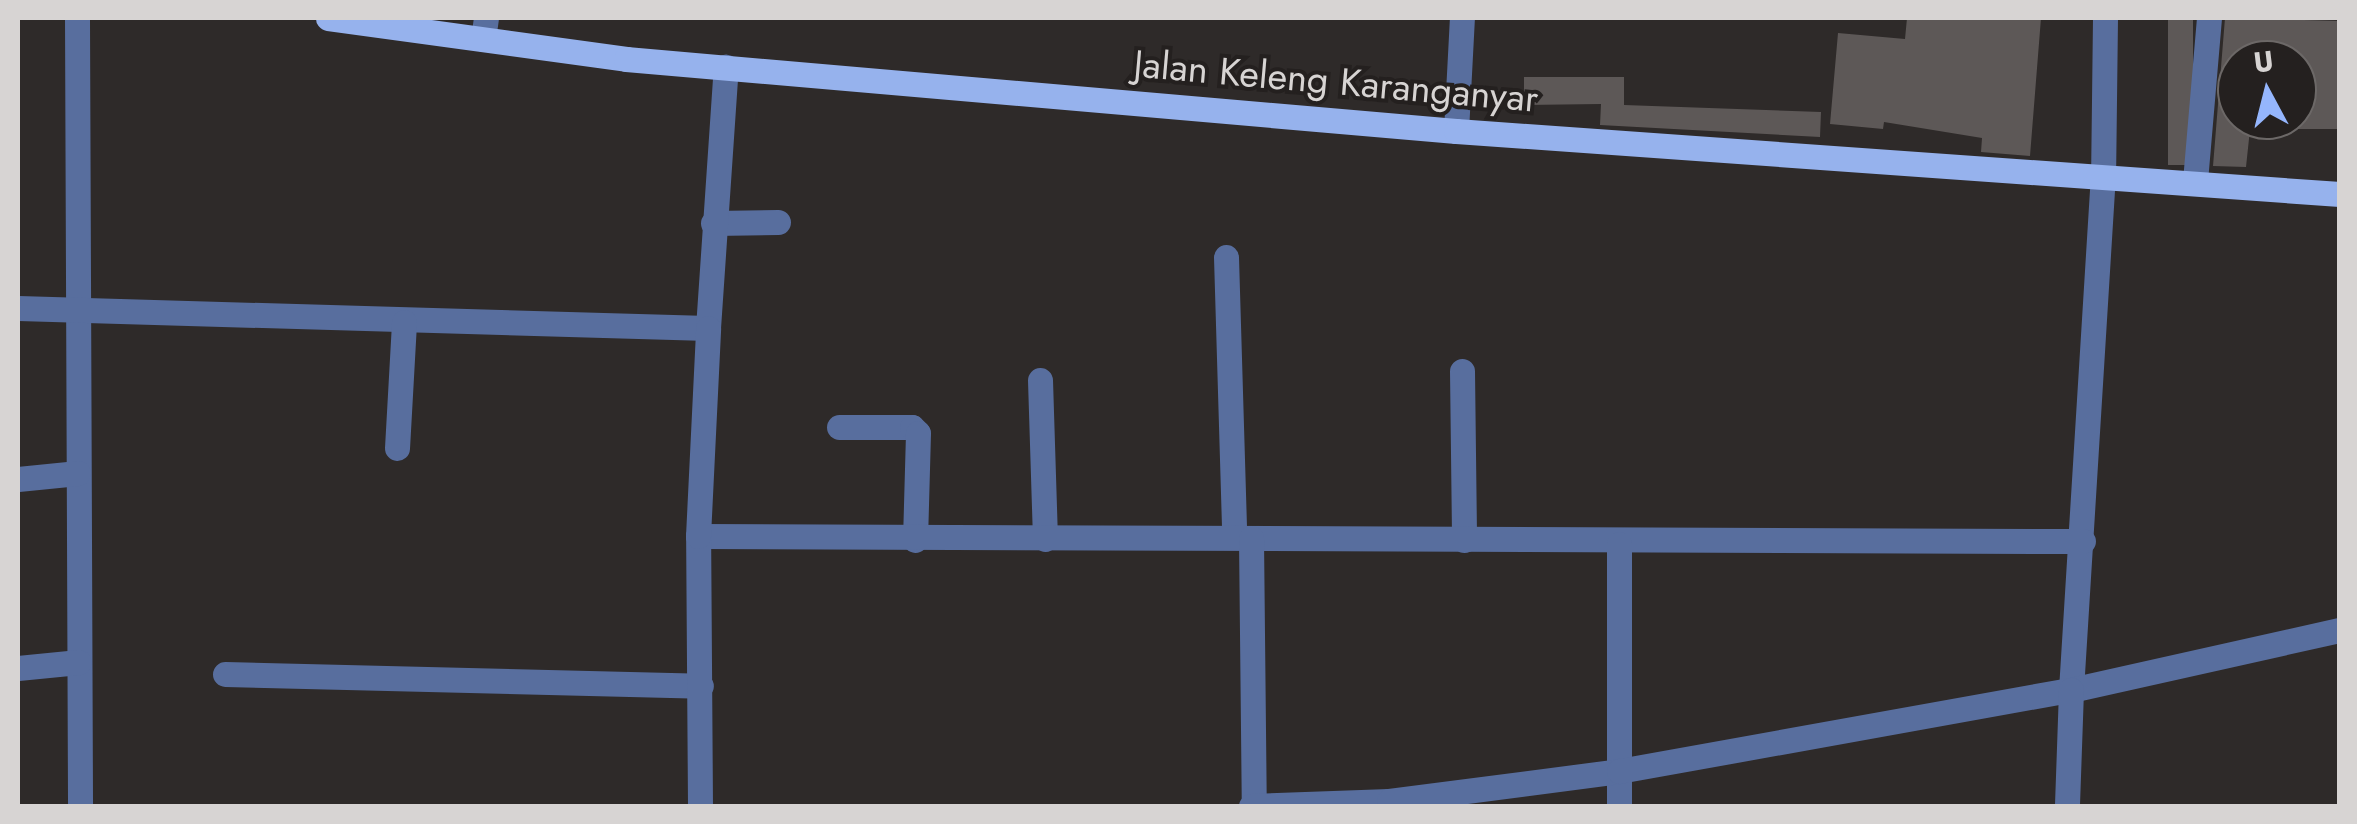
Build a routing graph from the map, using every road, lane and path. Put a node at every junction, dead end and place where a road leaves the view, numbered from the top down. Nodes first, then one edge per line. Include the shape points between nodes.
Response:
1 (78, 18) edge
2 (328, 18) edge
3 (1462, 18) edge
4 (2105, 18) edge
5 (2209, 18) edge
6 (485, 28) edge
7 (726, 67) junction
8 (1456, 131) junction
9 (2104, 174) junction
10 (2195, 181) junction
11 (2340, 194) edge
12 (778, 222) dead end
13 (713, 223) junction
14 (1226, 256) dead end
15 (18, 308) edge
16 (76, 308) junction
17 (404, 322) junction
18 (708, 328) junction
19 (1462, 371) dead end
20 (1040, 380) dead end
21 (839, 426) dead end
22 (397, 448) dead end
23 (78, 473) junction
24 (18, 479) edge
25 (698, 536) junction
26 (1242, 536) junction
27 (1044, 539) junction
28 (915, 540) junction
29 (1464, 540) junction
30 (2083, 541) junction
31 (1618, 544) junction
32 (2340, 630) edge
33 (78, 662) junction
34 (18, 668) edge
35 (225, 674) dead end
36 (701, 686) junction
37 (2071, 690) junction
38 (1619, 772) junction
39 (80, 806) edge
40 (700, 806) edge
41 (1252, 806) edge
42 (1619, 806) edge
43 (2067, 806) edge

1 - 16 street
2 - 6 main road, Jalan Keleng Karanganyar
3 - 8 street
4 - 9 street
5 - 10 street
6 - 7 main road, Jalan Keleng Karanganyar
7 - 8 main road, Jalan Keleng Karanganyar
7 - 13 street
8 - 9 main road, Jalan Keleng Karanganyar
9 - 10 main road, Jalan Keleng Karanganyar
9 - 30 street
10 - 11 main road, Jalan Keleng Karanganyar
12 - 13 street
13 - 18 street
14 - 26 street
15 - 16 street
16 - 17 street
16 - 23 street
17 - 18 street
17 - 22 street
18 - 25 street
19 - 29 street
20 - 27 street
21 - 28 street via 912,427 918,433
23 - 24 street
23 - 33 street
25 - 28 street
25 - 36 street
26 - 27 street
26 - 29 street
26 - 41 street
27 - 28 street
29 - 31 street
30 - 31 street
30 - 37 street
31 - 38 street
32 - 37 street
33 - 34 street
33 - 39 street
35 - 36 street
36 - 40 street
37 - 38 street
37 - 43 street
38 - 41 street via 1390,800
38 - 42 street

